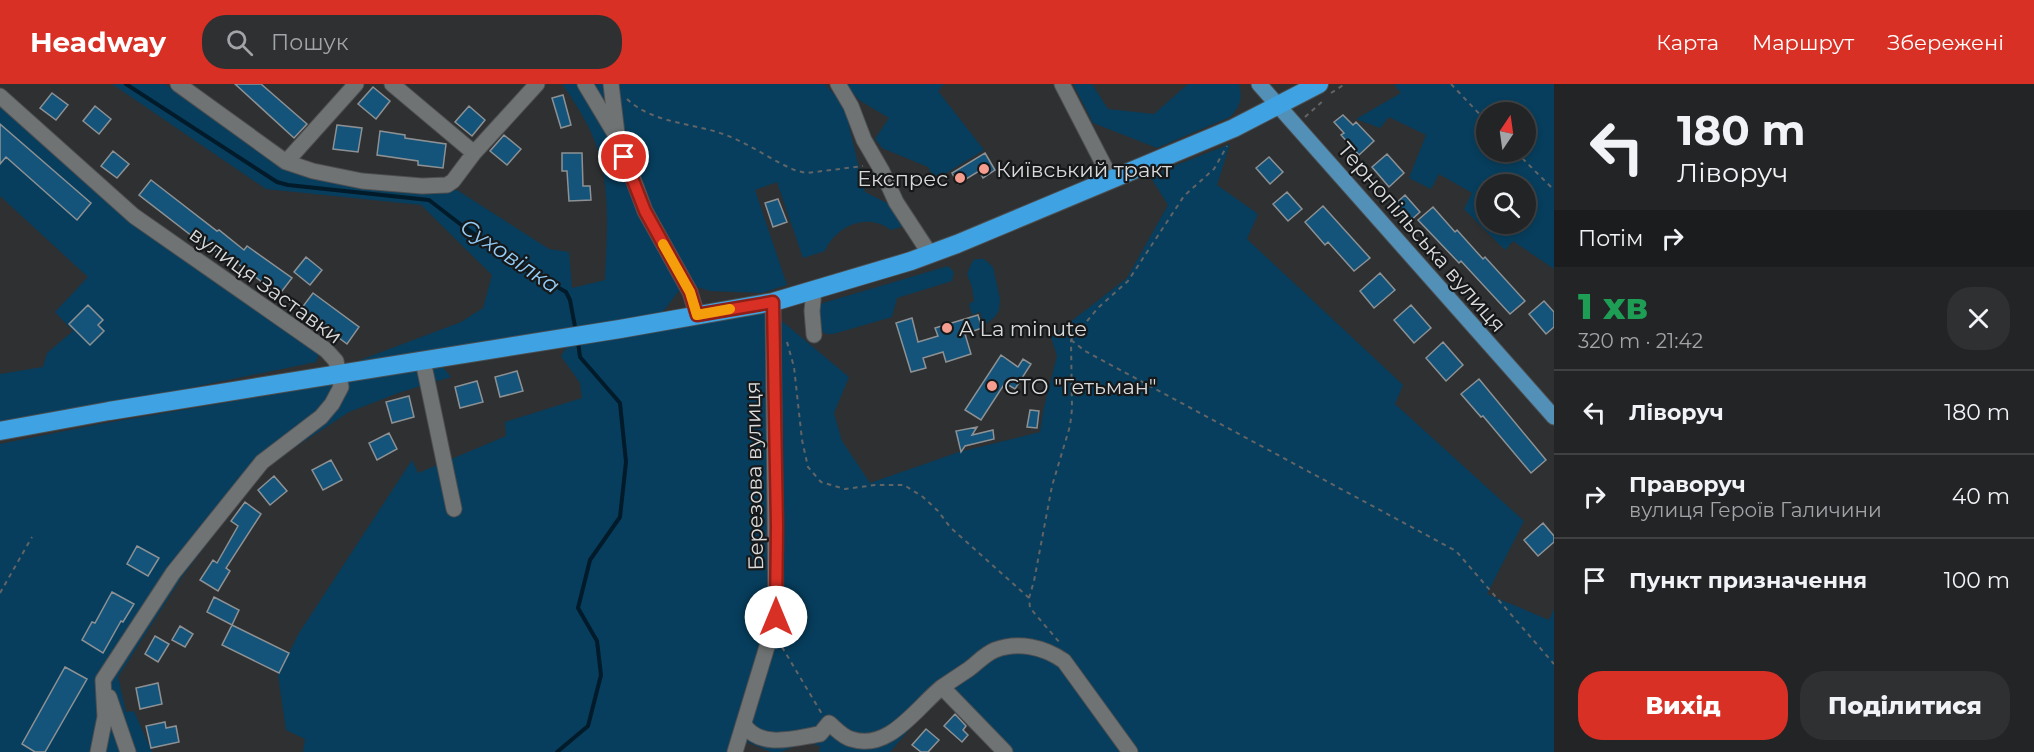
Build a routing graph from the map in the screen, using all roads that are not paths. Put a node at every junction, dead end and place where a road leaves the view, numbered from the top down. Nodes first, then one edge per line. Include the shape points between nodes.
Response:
1 (178, 84) edge
2 (356, 84) edge
3 (392, 84) edge
4 (537, 84) edge
5 (585, 84) edge
6 (611, 84) edge
7 (838, 84) edge
8 (1062, 84) edge
9 (1259, 84) edge
10 (1319, 84) edge
11 (0, 96) edge
12 (1278, 106) junction
13 (618, 139) junction
14 (474, 153) junction
15 (286, 162) junction
16 (1111, 179) junction
17 (930, 254) junction
18 (814, 290) junction
19 (773, 302) junction
20 (697, 315) junction
21 (814, 335) dead end
22 (423, 361) junction
23 (338, 374) junction
24 (1554, 417) edge
25 (0, 431) edge
26 (454, 509) dead end
27 (103, 680) junction
28 (942, 687) junction
29 (745, 726) junction
30 (99, 752) edge
31 (128, 752) edge
32 (735, 752) edge
33 (1005, 752) edge
34 (1130, 752) edge

1 - 15 street
2 - 15 street
3 - 14 street
4 - 14 street
5 - 13 street
6 - 13 street
7 - 17 street via 896,202
8 - 16 street
9 - 12 main road, Тернопільська вулиця
10 - 12 highway
11 - 23 street, вулиця Заставки via 134,216 326,350 336,361
12 - 16 highway
12 - 24 main road, Тернопільська вулиця
13 - 20 street via 645,211 690,292
14 - 15 street via 453,181 440,186 362,181
16 - 17 highway
17 - 18 highway
18 - 19 highway
18 - 21 street
19 - 20 highway
19 - 29 street, Березова вулиця via 776,617
20 - 22 highway
22 - 23 highway
22 - 26 street
23 - 25 highway
23 - 27 street, вулиця Заставки via 341,387 332,404 262,462 173,573
27 - 30 street via 105,717
27 - 31 street
28 - 29 street via 892,734 869,742 851,740 829,723 820,734 768,741 750,733
28 - 33 street
28 - 34 street via 993,651 1010,645 1051,653 1064,662
29 - 32 street, Березова вулиця

